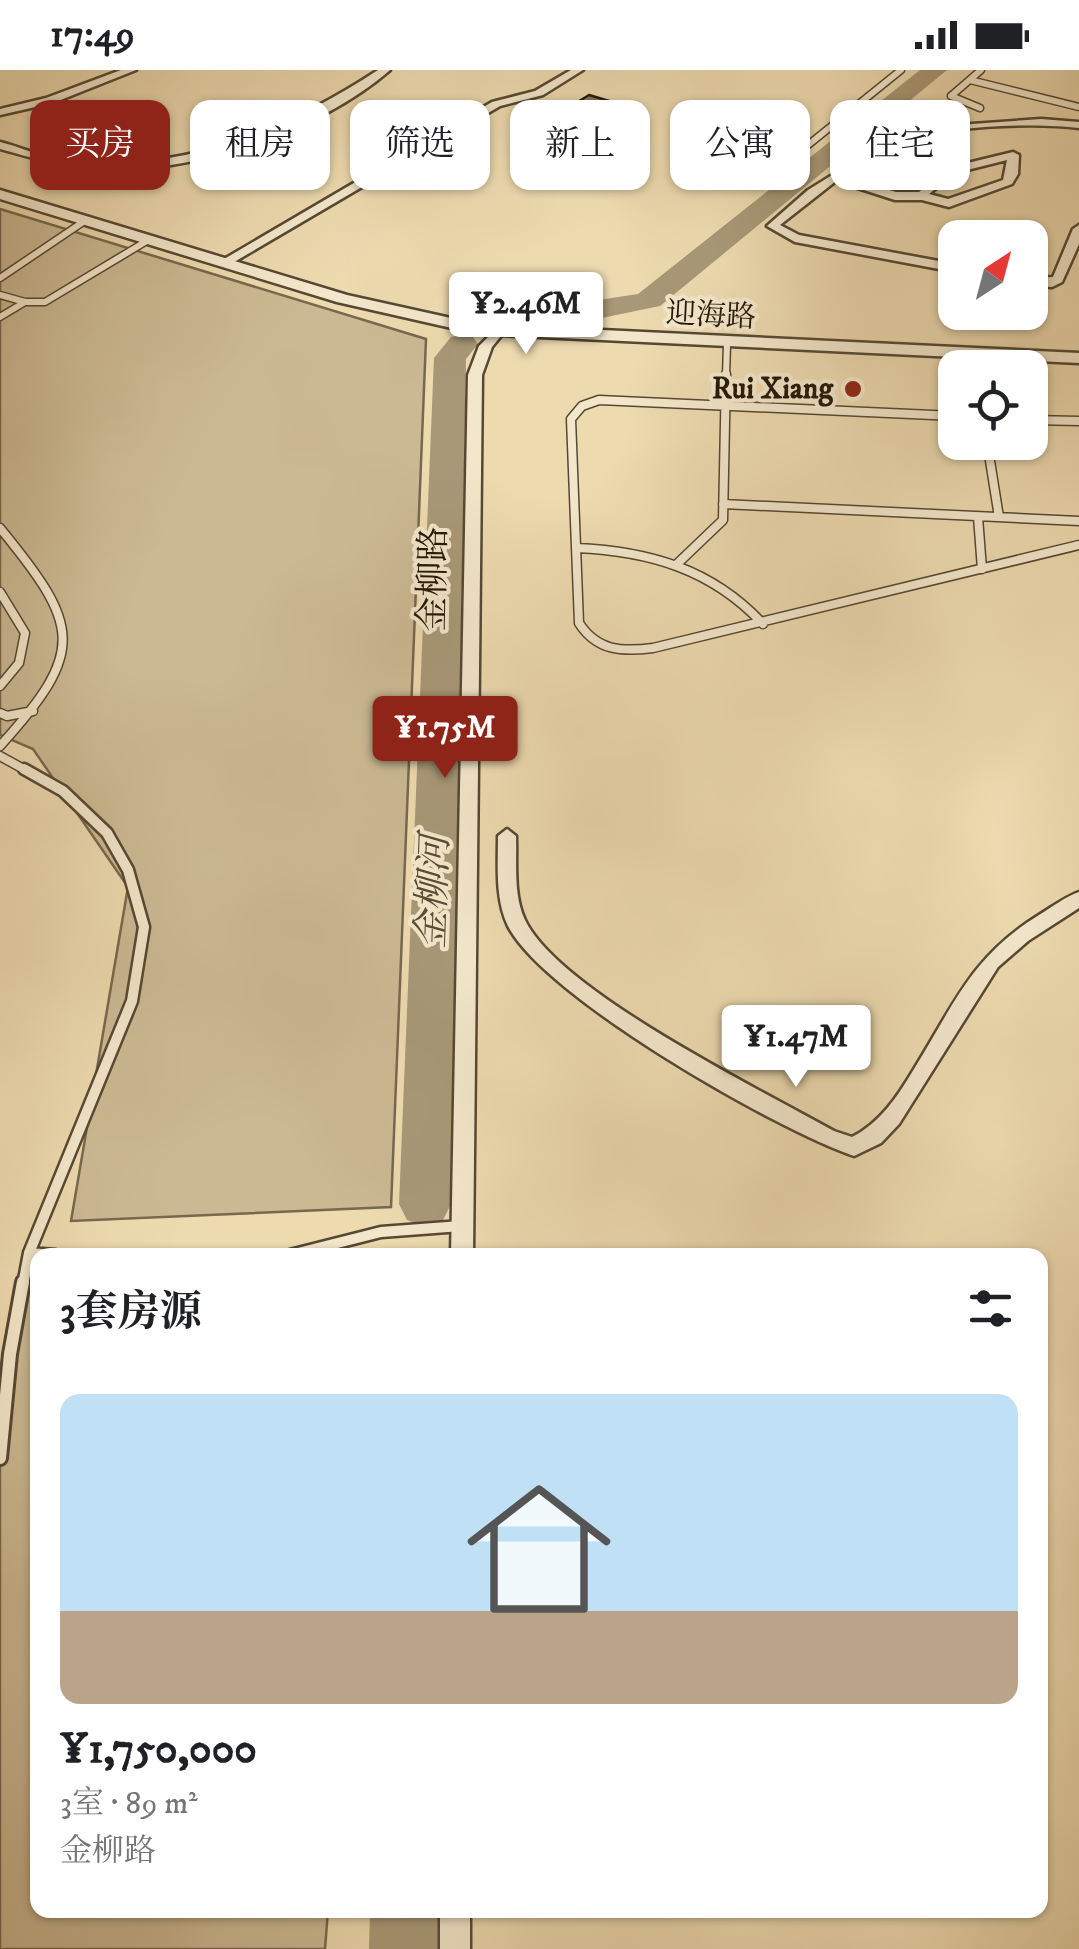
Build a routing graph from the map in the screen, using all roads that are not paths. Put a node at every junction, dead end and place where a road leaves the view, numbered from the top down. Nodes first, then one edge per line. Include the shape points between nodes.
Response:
1 (131, 70) edge
2 (384, 70) edge
3 (578, 70) edge
4 (901, 70) edge
5 (981, 70) edge
6 (970, 80) junction
7 (1079, 107) edge
8 (980, 108) dead end
9 (0, 112) edge
10 (1079, 125) edge
11 (970, 128) edge
12 (810, 143) edge
13 (0, 146) edge
14 (830, 184) edge
15 (876, 190) edge
16 (0, 194) edge
17 (922, 196) junction
18 (86, 220) junction
19 (1079, 229) edge
20 (150, 240) junction
21 (225, 262) junction
22 (938, 265) edge
23 (0, 278) edge
24 (1048, 284) edge
25 (0, 295) edge
26 (25, 302) junction
27 (0, 316) edge
28 (498, 331) junction
29 (727, 344) junction
30 (1079, 358) edge
31 (938, 359) edge
32 (1048, 359) edge
33 (726, 404) junction
34 (938, 415) edge
35 (1048, 421) edge
36 (1079, 422) edge
37 (990, 460) edge
38 (723, 504) junction
39 (978, 516) junction
40 (999, 518) junction
41 (1079, 522) edge
42 (0, 528) edge
43 (1079, 545) edge
44 (576, 548) junction
45 (677, 564) junction
46 (982, 569) junction
47 (0, 592) edge
48 (762, 624) junction
49 (0, 686) edge
50 (34, 711) junction
51 (0, 713) edge
52 (0, 746) edge
53 (0, 756) edge
54 (507, 836) dead end
55 (1079, 899) edge
56 (462, 1226) junction
57 (31, 1248) edge
58 (318, 1248) edge
59 (462, 1248) edge
60 (29, 1253) edge
61 (0, 1458) edge
62 (455, 1918) edge
63 (455, 1949) edge

1 - 9 street via 49,102
2 - 13 street via 286,128 186,158 108,167 42,160
3 - 21 street via 540,93 496,104
4 - 12 lane
5 - 6 lane
6 - 7 lane
6 - 8 lane via 951,96
10 - 11 street via 1009,121
14 - 22 street via 773,226 795,238
15 - 17 street
16 - 18 street, 迎海路
17 - 17 street via 957,202 1008,182 1013,154 948,171
18 - 20 street, 迎海路
18 - 23 lane
19 - 24 street via 1058,279
20 - 21 street, 迎海路
20 - 26 lane via 62,296
21 - 28 street, 迎海路 via 378,308
25 - 26 lane
26 - 27 lane
28 - 29 street, 迎海路
28 - 56 street, 金柳路 via 474,376
29 - 31 street, 迎海路
29 - 33 lane
30 - 32 street, 迎海路
33 - 34 lane
33 - 38 lane
33 - 44 lane via 599,400 576,411
35 - 36 lane
37 - 40 lane
38 - 39 lane
38 - 45 lane via 723,520
39 - 40 lane
39 - 46 lane
40 - 41 lane
42 - 50 lane via 45,581 68,639 62,670
43 - 46 lane
44 - 45 lane
44 - 48 lane via 580,623 590,640 607,648 651,648
45 - 48 lane via 727,589
46 - 48 lane
47 - 49 lane via 26,633 19,663
50 - 51 lane
50 - 52 lane
53 - 57 lane via 63,791 106,833 128,870 144,927 132,1000
54 - 55 street via 509,904 538,953 612,1010 827,1138 854,1147 876,1136 897,1111 990,962
56 - 58 lane via 381,1232
56 - 59 street, 金柳路
60 - 61 lane
62 - 63 street

